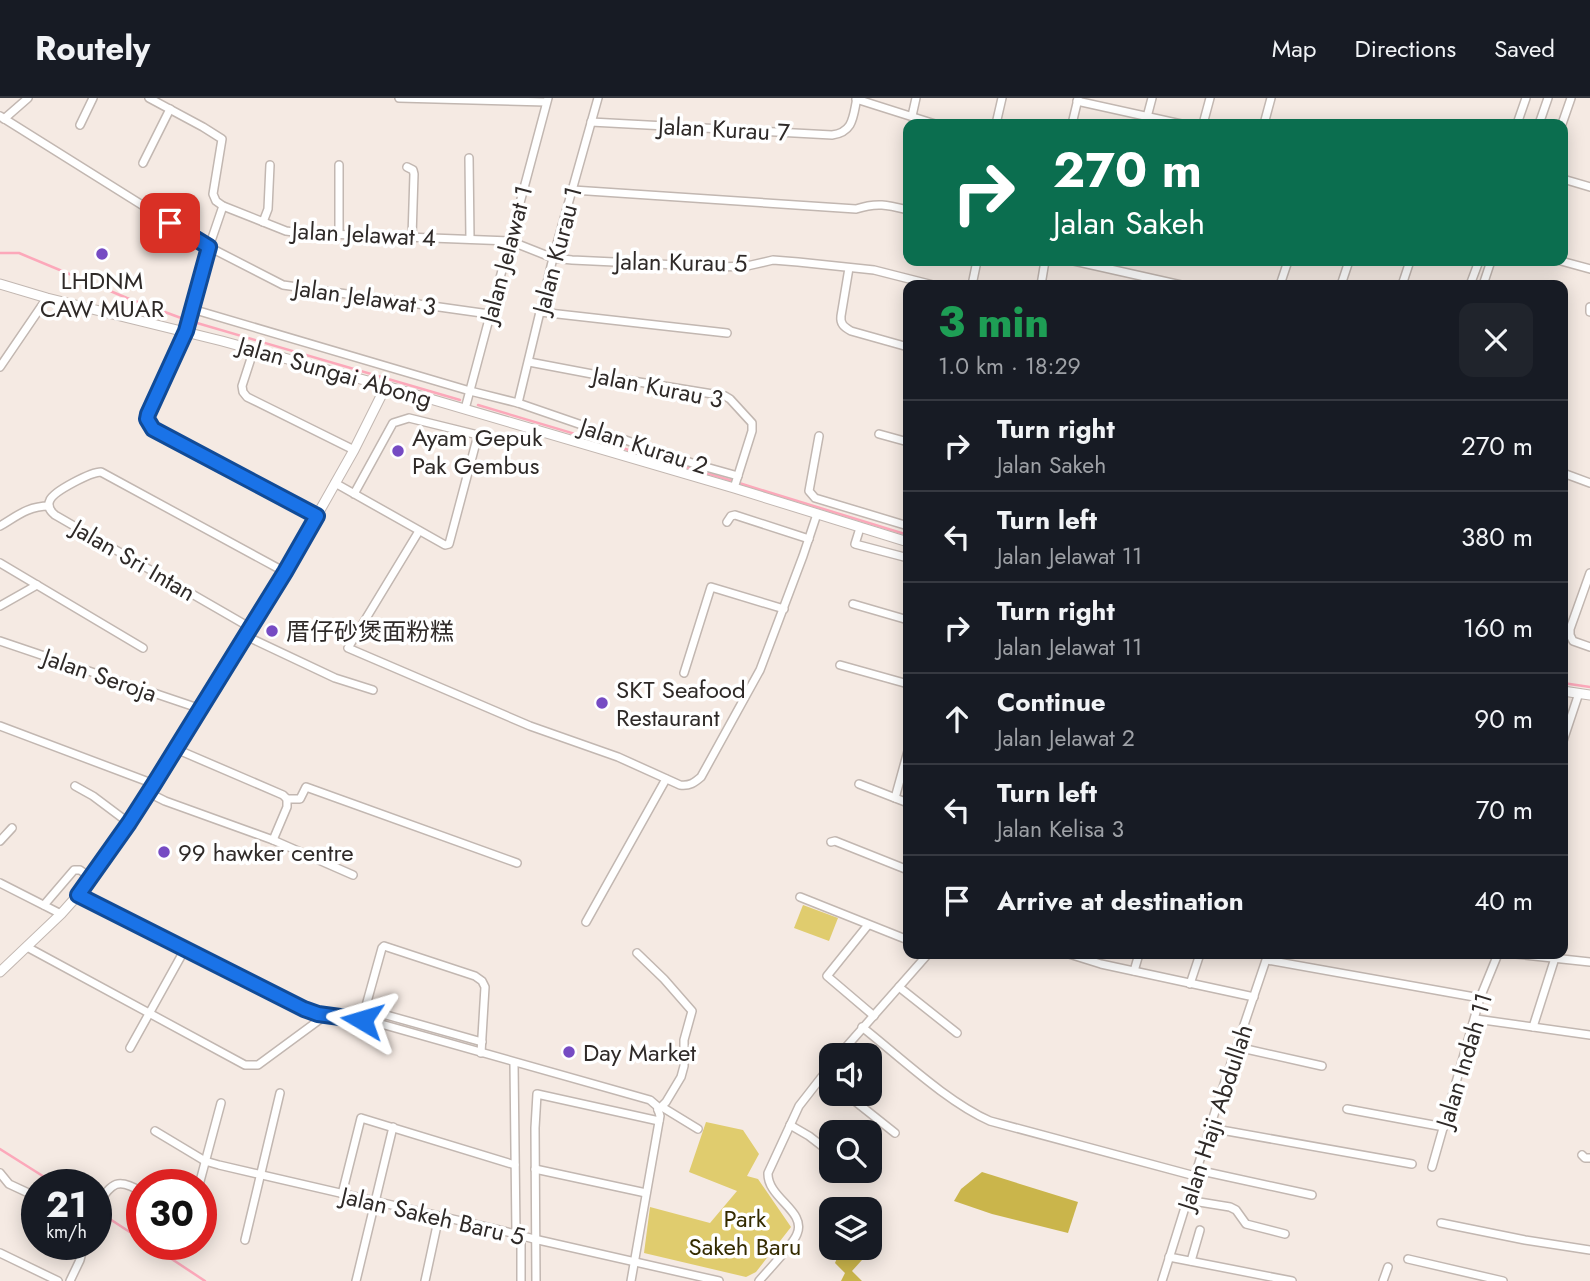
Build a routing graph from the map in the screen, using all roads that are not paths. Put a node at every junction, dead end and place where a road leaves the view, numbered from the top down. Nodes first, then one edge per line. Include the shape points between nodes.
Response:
1 (28, 98) edge
2 (93, 98) edge
3 (149, 98) edge
4 (399, 98) edge
5 (598, 98) edge
6 (856, 98) edge
7 (916, 98) edge
8 (1002, 98) edge
9 (1152, 98) edge
10 (1210, 98) edge
11 (1271, 98) edge
12 (1526, 98) edge
13 (1548, 98) edge
14 (1571, 98) edge
15 (547, 100) edge
16 (1077, 100) edge
17 (170, 109) junction
18 (2, 117) edge
19 (912, 117) junction
20 (1147, 117) junction
21 (919, 119) edge
22 (997, 119) edge
23 (1073, 119) edge
24 (1157, 119) edge
25 (1204, 119) edge
26 (1265, 119) edge
27 (1519, 119) edge
28 (1541, 119) edge
29 (1564, 119) edge
30 (591, 122) junction
31 (80, 125) dead end
32 (468, 158) dead end
33 (143, 163) dead end
34 (270, 165) dead end
35 (340, 165) dead end
36 (407, 167) dead end
37 (1568, 181) edge
38 (1590, 187) edge
39 (573, 190) junction
40 (223, 206) junction
41 (903, 208) edge
42 (263, 222) junction
43 (339, 234) junction
44 (412, 237) junction
45 (470, 239) junction
46 (510, 241) junction
47 (209, 247) junction
48 (553, 258) junction
49 (1568, 263) edge
50 (1096, 266) edge
51 (849, 268) junction
52 (1590, 268) edge
53 (913, 280) edge
54 (1159, 280) edge
55 (0, 284) edge
56 (47, 298) junction
57 (191, 312) junction
58 (540, 312) junction
59 (489, 314) junction
60 (186, 331) junction
61 (727, 333) dead end
62 (903, 346) edge
63 (254, 349) junction
64 (529, 362) junction
65 (0, 366) edge
66 (386, 386) junction
67 (470, 391) junction
68 (518, 403) junction
69 (464, 409) junction
70 (564, 429) junction
71 (879, 434) dead end
72 (819, 436) dead end
73 (605, 441) junction
74 (903, 441) edge
75 (354, 450) junction
76 (655, 457) junction
77 (673, 463) junction
78 (694, 469) junction
79 (1568, 475) edge
80 (738, 476) junction
81 (335, 483) junction
82 (1590, 483) edge
83 (734, 488) junction
84 (354, 494) junction
85 (49, 506) junction
86 (817, 514) junction
87 (317, 516) junction
88 (727, 522) dead end
89 (903, 525) edge
90 (0, 526) edge
91 (860, 528) junction
92 (419, 531) junction
93 (809, 539) junction
94 (903, 541) edge
95 (903, 557) edge
96 (0, 563) edge
97 (285, 572) junction
98 (1590, 573) edge
99 (37, 585) junction
100 (853, 604) dead end
101 (0, 606) edge
102 (784, 609) junction
103 (903, 619) edge
104 (248, 632) junction
105 (0, 641) edge
106 (1590, 647) edge
107 (143, 648) dead end
108 (840, 666) dead end
109 (684, 673) dead end
110 (903, 683) edge
111 (373, 690) dead end
112 (1568, 692) edge
113 (1579, 694) junction
114 (1590, 695) edge
115 (201, 709) junction
116 (1568, 711) edge
117 (0, 726) edge
118 (176, 749) junction
119 (903, 769) edge
120 (666, 779) junction
121 (859, 784) dead end
122 (75, 786) dead end
123 (152, 788) junction
124 (895, 798) junction
125 (287, 799) junction
126 (903, 801) edge
127 (129, 823) junction
128 (12, 828) dead end
129 (0, 841) edge
130 (272, 841) junction
131 (831, 842) dead end
132 (517, 863) dead end
133 (903, 868) edge
134 (354, 875) dead end
135 (90, 877) junction
136 (0, 883) edge
137 (78, 895) junction
138 (800, 897) dead end
139 (44, 905) junction
140 (61, 914) junction
141 (586, 922) dead end
142 (868, 925) junction
143 (903, 938) edge
144 (27, 947) junction
145 (185, 949) junction
146 (637, 953) dead end
147 (924, 959) edge
148 (1087, 959) edge
149 (1137, 959) edge
150 (1198, 959) edge
151 (1266, 959) edge
152 (1277, 959) edge
153 (1496, 959) edge
154 (1555, 959) edge
155 (1564, 959) edge
156 (1590, 962) edge
157 (2, 968) edge
158 (1133, 971) junction
159 (1190, 984) junction
160 (899, 987) junction
161 (1254, 997) junction
162 (1480, 998) junction
163 (365, 1009) junction
164 (149, 1013) junction
165 (326, 1015) junction
166 (874, 1016) junction
167 (1476, 1019) junction
168 (362, 1020) junction
169 (862, 1027) junction
170 (1533, 1027) junction
171 (957, 1033) dead end
172 (1590, 1034) edge
173 (482, 1042) junction
174 (849, 1043) edge
175 (1237, 1047) junction
176 (130, 1048) dead end
177 (481, 1054) junction
178 (514, 1063) junction
179 (1322, 1066) dead end
180 (819, 1080) edge
181 (280, 1093) dead end
182 (221, 1103) dead end
183 (861, 1106) edge
184 (1347, 1108) dead end
185 (660, 1113) junction
186 (790, 1125) junction
187 (393, 1127) junction
188 (1444, 1127) junction
189 (1210, 1128) junction
190 (698, 1129) dead end
191 (155, 1130) dead end
192 (895, 1133) dead end
193 (819, 1144) edge
194 (1582, 1155) dead end
195 (1590, 1158) edge
196 (205, 1161) junction
197 (1412, 1164) dead end
198 (515, 1165) junction
199 (1432, 1167) dead end
200 (203, 1169) edge
201 (535, 1169) junction
202 (0, 1173) edge
203 (1196, 1173) junction
204 (260, 1175) junction
205 (21, 1190) edge
206 (646, 1193) junction
207 (342, 1194) junction
208 (1312, 1195) dead end
209 (1187, 1200) junction
210 (374, 1201) junction
211 (439, 1216) junction
212 (1441, 1223) dead end
213 (1200, 1230) dead end
214 (1285, 1234) dead end
215 (518, 1235) junction
216 (245, 1240) dead end
217 (534, 1240) junction
218 (1590, 1250) edge
219 (0, 1253) edge
220 (1170, 1257) junction
221 (1408, 1259) dead end
222 (80, 1260) edge
223 (635, 1261) junction
224 (1192, 1261) junction
225 (1388, 1267) dead end
226 (57, 1281) edge
227 (70, 1281) edge
228 (356, 1281) edge
229 (425, 1281) edge
230 (521, 1281) edge
231 (536, 1281) edge
232 (631, 1281) edge
233 (719, 1281) edge
234 (759, 1281) edge
235 (1162, 1281) edge
236 (1292, 1281) edge
237 (1383, 1281) edge
238 (1503, 1281) edge

1 - 18 street
2 - 31 street
3 - 17 street
4 - 15 street
5 - 30 street, Jalan Kurau 1
6 - 19 street
6 - 30 street, Jalan Kurau 7 via 847,130 832,135
7 - 19 street
8 - 22 street
9 - 20 street
10 - 25 street
11 - 26 street
12 - 27 street
13 - 28 street
14 - 29 street
15 - 46 street, Jalan Jelawat 1
16 - 20 street
16 - 23 street
17 - 33 street
17 - 40 street via 222,139 213,194
18 - 47 street, Jalan Jelawat 3
19 - 21 street
20 - 24 street
30 - 39 street, Jalan Kurau 1
32 - 45 street
34 - 42 street
35 - 43 street
36 - 44 street via 414,174
37 - 38 street
39 - 41 street via 856,209 884,204
39 - 48 street, Jalan Kurau 1
40 - 42 street, Jalan Jelawat 4
40 - 47 street
42 - 43 street, Jalan Jelawat 4 via 293,232
43 - 44 street, Jalan Jelawat 4
44 - 45 street, Jalan Jelawat 4
45 - 46 street, Jalan Jelawat 4
46 - 48 street, Jalan Jelawat 4
46 - 59 street, Jalan Jelawat 1
47 - 57 street
47 - 59 street, Jalan Jelawat 3 via 282,285
48 - 51 street, Jalan Kurau 5 via 720,267 773,260
48 - 58 street, Jalan Kurau 1
49 - 52 street
50 - 54 street
51 - 53 street, Jalan Kurau 5
51 - 62 street via 843,326
55 - 56 street, Jalan Sungai Abong
56 - 60 street, Jalan Sungai Abong
56 - 65 street
57 - 60 street
57 - 67 street, Jalan Kurau 2
58 - 61 street
58 - 64 street, Jalan Kurau 1
59 - 67 street, Jalan Jelawat 1
60 - 63 street, Jalan Sungai Abong
60 - 87 street via 151,405 149,424
63 - 66 street, Jalan Sungai Abong
63 - 75 street via 242,386 247,397
64 - 68 street, Jalan Kurau 1
64 - 80 street, Jalan Kurau 3 via 730,398 752,423
66 - 69 street, Jalan Sungai Abong
66 - 75 street
67 - 68 street, Jalan Kurau 2
67 - 69 street, Jalan Jelawat 1
68 - 70 street, Jalan Kurau 2
69 - 70 street, Jalan Sungai Abong
70 - 73 street, Jalan Sungai Abong
70 - 73 street, Jalan Kurau 2
71 - 74 street
72 - 89 street via 810,495
73 - 76 street, Jalan Sungai Abong
73 - 76 street, Jalan Kurau 2
75 - 81 street
76 - 77 street, Jalan Sungai Abong
76 - 77 street, Jalan Kurau 2
77 - 78 street, Jalan Sungai Abong
78 - 80 street, Jalan Kurau 2
78 - 83 street, Jalan Sungai Abong
79 - 82 street
80 - 83 street, Jalan Kurau 3
81 - 84 street
81 - 87 street
83 - 86 street, Jalan Sungai Abong
84 - 92 street
84 - 92 street via 393,423 409,418 478,435 449,544
85 - 90 street via 30,508
85 - 97 street, Jalan Sri Intan via 53,495 101,471
85 - 104 street, Jalan Sri Intan via 55,515
86 - 91 street, Jalan Sungai Abong
86 - 93 street
87 - 97 street
88 - 93 street via 735,515
91 - 94 street, Jalan Sungai Abong
91 - 95 street via 855,544
92 - 120 street via 348,648
93 - 102 street
96 - 99 street
97 - 104 street
98 - 106 street via 1570,629 1573,640
99 - 101 street
99 - 107 street
100 - 103 street
102 - 109 street via 711,587
102 - 120 street via 753,685 701,777 686,786
104 - 111 street, Jalan Sri Intan via 335,678
104 - 115 street
105 - 115 street, Jalan Seroja
108 - 110 street
112 - 113 street
113 - 114 street
113 - 116 street
115 - 118 street
117 - 123 street
118 - 123 street
118 - 125 street
119 - 124 street
120 - 141 street
121 - 124 street
122 - 127 street
123 - 127 street
123 - 130 street via 165,801
124 - 126 street
125 - 130 street
125 - 132 street via 300,799 306,788
127 - 135 street
128 - 129 street
130 - 134 street
131 - 133 street
135 - 137 street
135 - 139 street via 74,870
136 - 139 street
137 - 140 street
137 - 145 street
138 - 142 street
139 - 140 street
140 - 144 street
142 - 143 street
142 - 166 street via 827,976
144 - 157 street
144 - 164 street
145 - 164 street
145 - 165 street via 304,1009
146 - 185 street via 692,1012 681,1077
147 - 160 street
148 - 158 street
149 - 158 street
150 - 159 street
151 - 161 street, Jalan Haji Abdullah
152 - 162 street
153 - 162 street, Jalan Indah 11
154 - 170 street
155 - 156 street
158 - 159 street
159 - 161 street
160 - 166 street
160 - 171 street
161 - 175 street, Jalan Haji Abdullah
162 - 167 street, Jalan Indah 11
163 - 168 street
163 - 173 street
163 - 173 street via 384,946 482,981
164 - 165 street via 251,1066
164 - 176 street
165 - 168 street
166 - 169 street
167 - 170 street
167 - 188 street, Jalan Indah 11
168 - 177 street
169 - 174 street
169 - 203 street via 990,1122
170 - 172 street
173 - 177 street
175 - 179 street
175 - 189 street, Jalan Haji Abdullah
177 - 178 street
178 - 185 street via 650,1100
178 - 198 street
180 - 186 street
181 - 204 street
182 - 196 street
183 - 192 street
184 - 188 street
185 - 190 street
185 - 201 street via 538,1093
185 - 206 street
186 - 193 street
186 - 234 street via 768,1182 795,1214 798,1233
187 - 198 street
187 - 207 street via 359,1119
187 - 210 street
188 - 199 street, Jalan Indah 11
189 - 197 street
189 - 203 street, Jalan Haji Abdullah
191 - 196 street, Jalan Sakeh Baru 5
194 - 195 street
196 - 200 street
196 - 204 street, Jalan Sakeh Baru 5
198 - 215 street
201 - 206 street
201 - 217 street
202 - 205 street
203 - 208 street
203 - 209 street, Jalan Haji Abdullah
204 - 207 street, Jalan Sakeh Baru 5
204 - 216 street
206 - 223 street
207 - 210 street, Jalan Sakeh Baru 5
209 - 214 street via 1230,1207 1246,1224
209 - 220 street, Jalan Haji Abdullah
210 - 211 street, Jalan Sakeh Baru 5
210 - 228 street
211 - 215 street, Jalan Sakeh Baru 5
211 - 229 street
212 - 218 street
213 - 224 street
215 - 217 street, Jalan Sakeh Baru 5
215 - 230 street
217 - 223 street, Jalan Sakeh Baru 5
217 - 231 street
219 - 226 street
220 - 224 street
220 - 235 street, Jalan Haji Abdullah
221 - 238 street
222 - 227 street
223 - 232 street
223 - 233 street, Jalan Sakeh Baru 5
224 - 236 street
225 - 237 street

